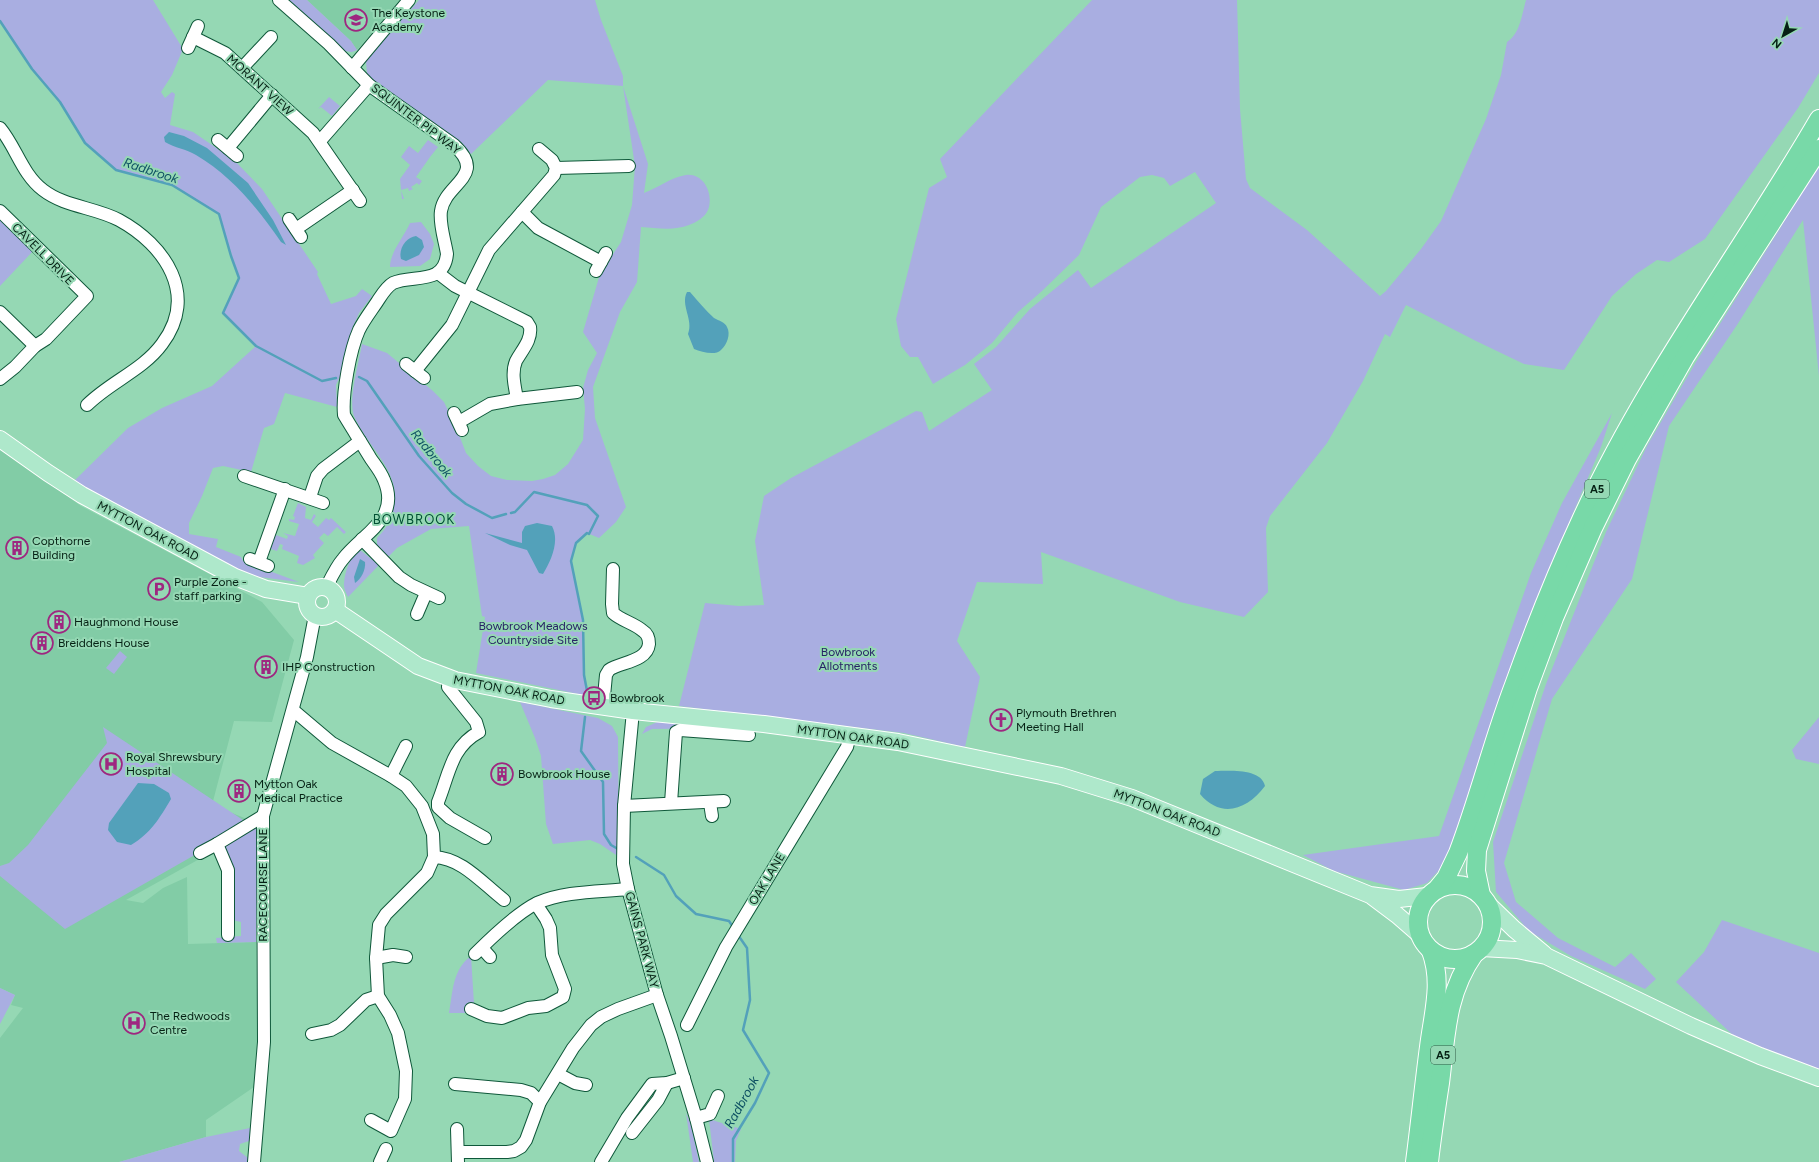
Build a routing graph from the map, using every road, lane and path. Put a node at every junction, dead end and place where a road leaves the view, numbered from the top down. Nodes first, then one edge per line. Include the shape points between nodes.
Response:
1 (279, 0) edge
2 (409, 0) edge
3 (271, 37) dead end
4 (188, 48) dead end
5 (242, 68) junction
6 (352, 68) junction
7 (370, 85) junction
8 (272, 95) junction
9 (1819, 119) edge
10 (0, 128) edge
11 (218, 140) dead end
12 (320, 141) junction
13 (228, 148) junction
14 (539, 149) dead end
15 (1819, 149) edge
16 (237, 156) dead end
17 (629, 166) dead end
18 (556, 168) junction
19 (353, 190) junction
20 (360, 201) dead end
21 (0, 211) edge
22 (522, 212) junction
23 (295, 228) dead end
24 (601, 262) dead end
25 (438, 273) junction
26 (469, 292) junction
27 (0, 312) edge
28 (35, 346) junction
29 (406, 364) dead end
30 (0, 379) edge
31 (577, 392) dead end
32 (517, 399) junction
33 (87, 405) dead end
34 (458, 422) dead end
35 (0, 439) edge
36 (360, 441) junction
37 (244, 476) dead end
38 (284, 489) junction
39 (310, 497) junction
40 (323, 503) dead end
41 (362, 539) junction
42 (259, 562) dead end
43 (613, 569) dead end
44 (326, 588) junction
45 (426, 593) junction
46 (308, 596) junction
47 (439, 598) dead end
48 (335, 610) junction
49 (417, 614) dead end
50 (315, 615) junction
51 (449, 678) junction
52 (603, 707) junction
53 (293, 710) junction
54 (633, 711) junction
55 (749, 735) dead end
56 (850, 735) junction
57 (406, 746) dead end
58 (391, 776) junction
59 (724, 801) dead end
60 (671, 803) junction
61 (710, 803) junction
62 (624, 806) junction
63 (263, 816) junction
64 (712, 816) dead end
65 (485, 838) dead end
66 (217, 844) junction
67 (200, 853) dead end
68 (434, 857) junction
69 (628, 889) junction
70 (1432, 892) junction
71 (1370, 894) junction
72 (1484, 899) junction
73 (504, 900) dead end
74 (536, 904) junction
75 (228, 935) dead end
76 (1420, 935) junction
77 (1431, 951) junction
78 (1478, 951) junction
79 (1546, 956) junction
80 (406, 957) dead end
81 (490, 957) dead end
82 (376, 958) junction
83 (378, 996) junction
84 (657, 996) junction
85 (471, 1008) dead end
86 (687, 1025) dead end
87 (312, 1034) dead end
88 (558, 1074) junction
89 (684, 1078) junction
90 (1819, 1078) edge
91 (667, 1083) junction
92 (454, 1084) dead end
93 (578, 1087) dead end
94 (718, 1096) dead end
95 (540, 1102) junction
96 (696, 1118) junction
97 (371, 1120) dead end
98 (456, 1129) dead end
99 (391, 1131) junction
100 (632, 1133) dead end
101 (458, 1157) edge
102 (254, 1162) edge
103 (380, 1162) edge
104 (601, 1162) edge
105 (707, 1162) edge
106 (1415, 1162) edge
107 (1429, 1162) edge

1 - 6 street, SQUINTER PIP WAY
2 - 6 street
3 - 5 street
4 - 5 street, MORANT VIEW via 196,31
5 - 8 street, MORANT VIEW
6 - 7 street, SQUINTER PIP WAY
7 - 12 street
7 - 25 street, SQUINTER PIP WAY via 464,154 467,170 465,176 444,201 441,210 447,254 443,268
8 - 12 street, MORANT VIEW
8 - 13 street
9 - 70 highway, A5 via 1676,344 1584,513 1514,685 1458,854 1446,878
10 - 33 street via 25,170 42,189 52,197 119,220 156,248 172,272 177,306 171,331 154,355
11 - 13 street
12 - 19 street, MORANT VIEW
13 - 16 street
14 - 18 street via 552,160
15 - 72 highway, A5 via 1685,357 1627,459 1593,528 1554,618 1528,688 1477,850 1476,872
17 - 18 street
18 - 22 street via 554,175
19 - 20 street, MORANT VIEW
19 - 23 street
21 - 28 street, CAVELL DRIVE via 87,296 46,339
22 - 24 street via 538,228
22 - 26 street via 489,250
25 - 26 street via 455,286
25 - 36 street via 392,283 358,332 343,402 344,415
26 - 29 street via 452,325 420,375
26 - 32 street via 527,322 530,327 529,339 516,362 514,371
27 - 28 street
28 - 30 street
31 - 32 street
32 - 34 street via 490,404
35 - 46 main road, MYTTON OAK ROAD via 82,495 235,577 266,589
36 - 39 street via 323,469 317,476
36 - 41 street via 388,490 386,513
37 - 38 street
38 - 39 street
38 - 42 street
39 - 40 street
41 - 44 street via 342,559
41 - 45 street via 399,578
43 - 52 street via 613,613 643,631 648,637 649,647 637,659 609,670 606,675
44 - 46 main road via 315,589
44 - 48 main road via 337,598
45 - 47 street
45 - 49 street
46 - 50 main road via 307,607
48 - 50 main road via 328,616
48 - 51 main road, MYTTON OAK ROAD via 418,666
50 - 53 street, RACECOURSE LANE
51 - 52 main road, MYTTON OAK ROAD
51 - 65 street via 448,687 476,722 479,732 459,748 438,807 450,818
52 - 54 main road, MYTTON OAK ROAD
53 - 58 street via 332,743
53 - 63 street, RACECOURSE LANE
54 - 56 main road, MYTTON OAK ROAD
54 - 62 street, GAINS PARK WAY
55 - 60 street via 680,730 676,732
56 - 71 main road, MYTTON OAK ROAD via 936,749 1054,775 1132,798
56 - 86 street, OAK LANE via 847,747 736,931
57 - 58 street
58 - 68 street via 406,786 422,806 433,834
59 - 61 street
60 - 61 street
60 - 62 street
61 - 64 street
62 - 69 street, GAINS PARK WAY via 623,864
63 - 66 street
63 - 102 street, RACECOURSE LANE via 264,1042
66 - 67 street
66 - 75 street via 228,870
68 - 73 street via 454,860 491,895
68 - 82 street via 422,880 374,923
69 - 74 street via 574,893
69 - 84 street, GAINS PARK WAY
70 - 71 main road, MYTTON OAK ROAD via 1399,899
70 - 72 highway via 1450,885 1463,885
70 - 76 highway via 1418,915
71 - 76 main road, MYTTON OAK ROAD
72 - 78 highway via 1490,909 1492,923 1489,936
72 - 79 main road
74 - 81 street via 479,951
74 - 85 street via 550,928 552,955 565,989 562,997 546,1006 528,1008 502,1018 487,1016
76 - 77 highway
77 - 78 highway via 1452,959 1467,957
77 - 106 highway, A5 via 1437,970 1438,990
78 - 79 main road via 1512,949
78 - 107 highway, A5 via 1461,973 1452,998
79 - 90 main road via 1691,1026
80 - 82 street via 393,955
82 - 83 street
83 - 87 street via 366,1000 332,1035
83 - 99 street via 398,1033 406,1071 405,1099
84 - 88 street via 601,1017 580,1038
84 - 89 street, GAINS PARK WAY
88 - 93 street
88 - 95 street
89 - 91 street
89 - 96 street, GAINS PARK WAY
91 - 100 street via 658,1100
91 - 104 street via 652,1084 627,1118
92 - 95 street via 521,1090 531,1093
94 - 96 street via 710,1114
95 - 101 street via 521,1147 514,1151
96 - 105 street, GAINS PARK WAY
97 - 99 street
98 - 101 street
99 - 103 street

